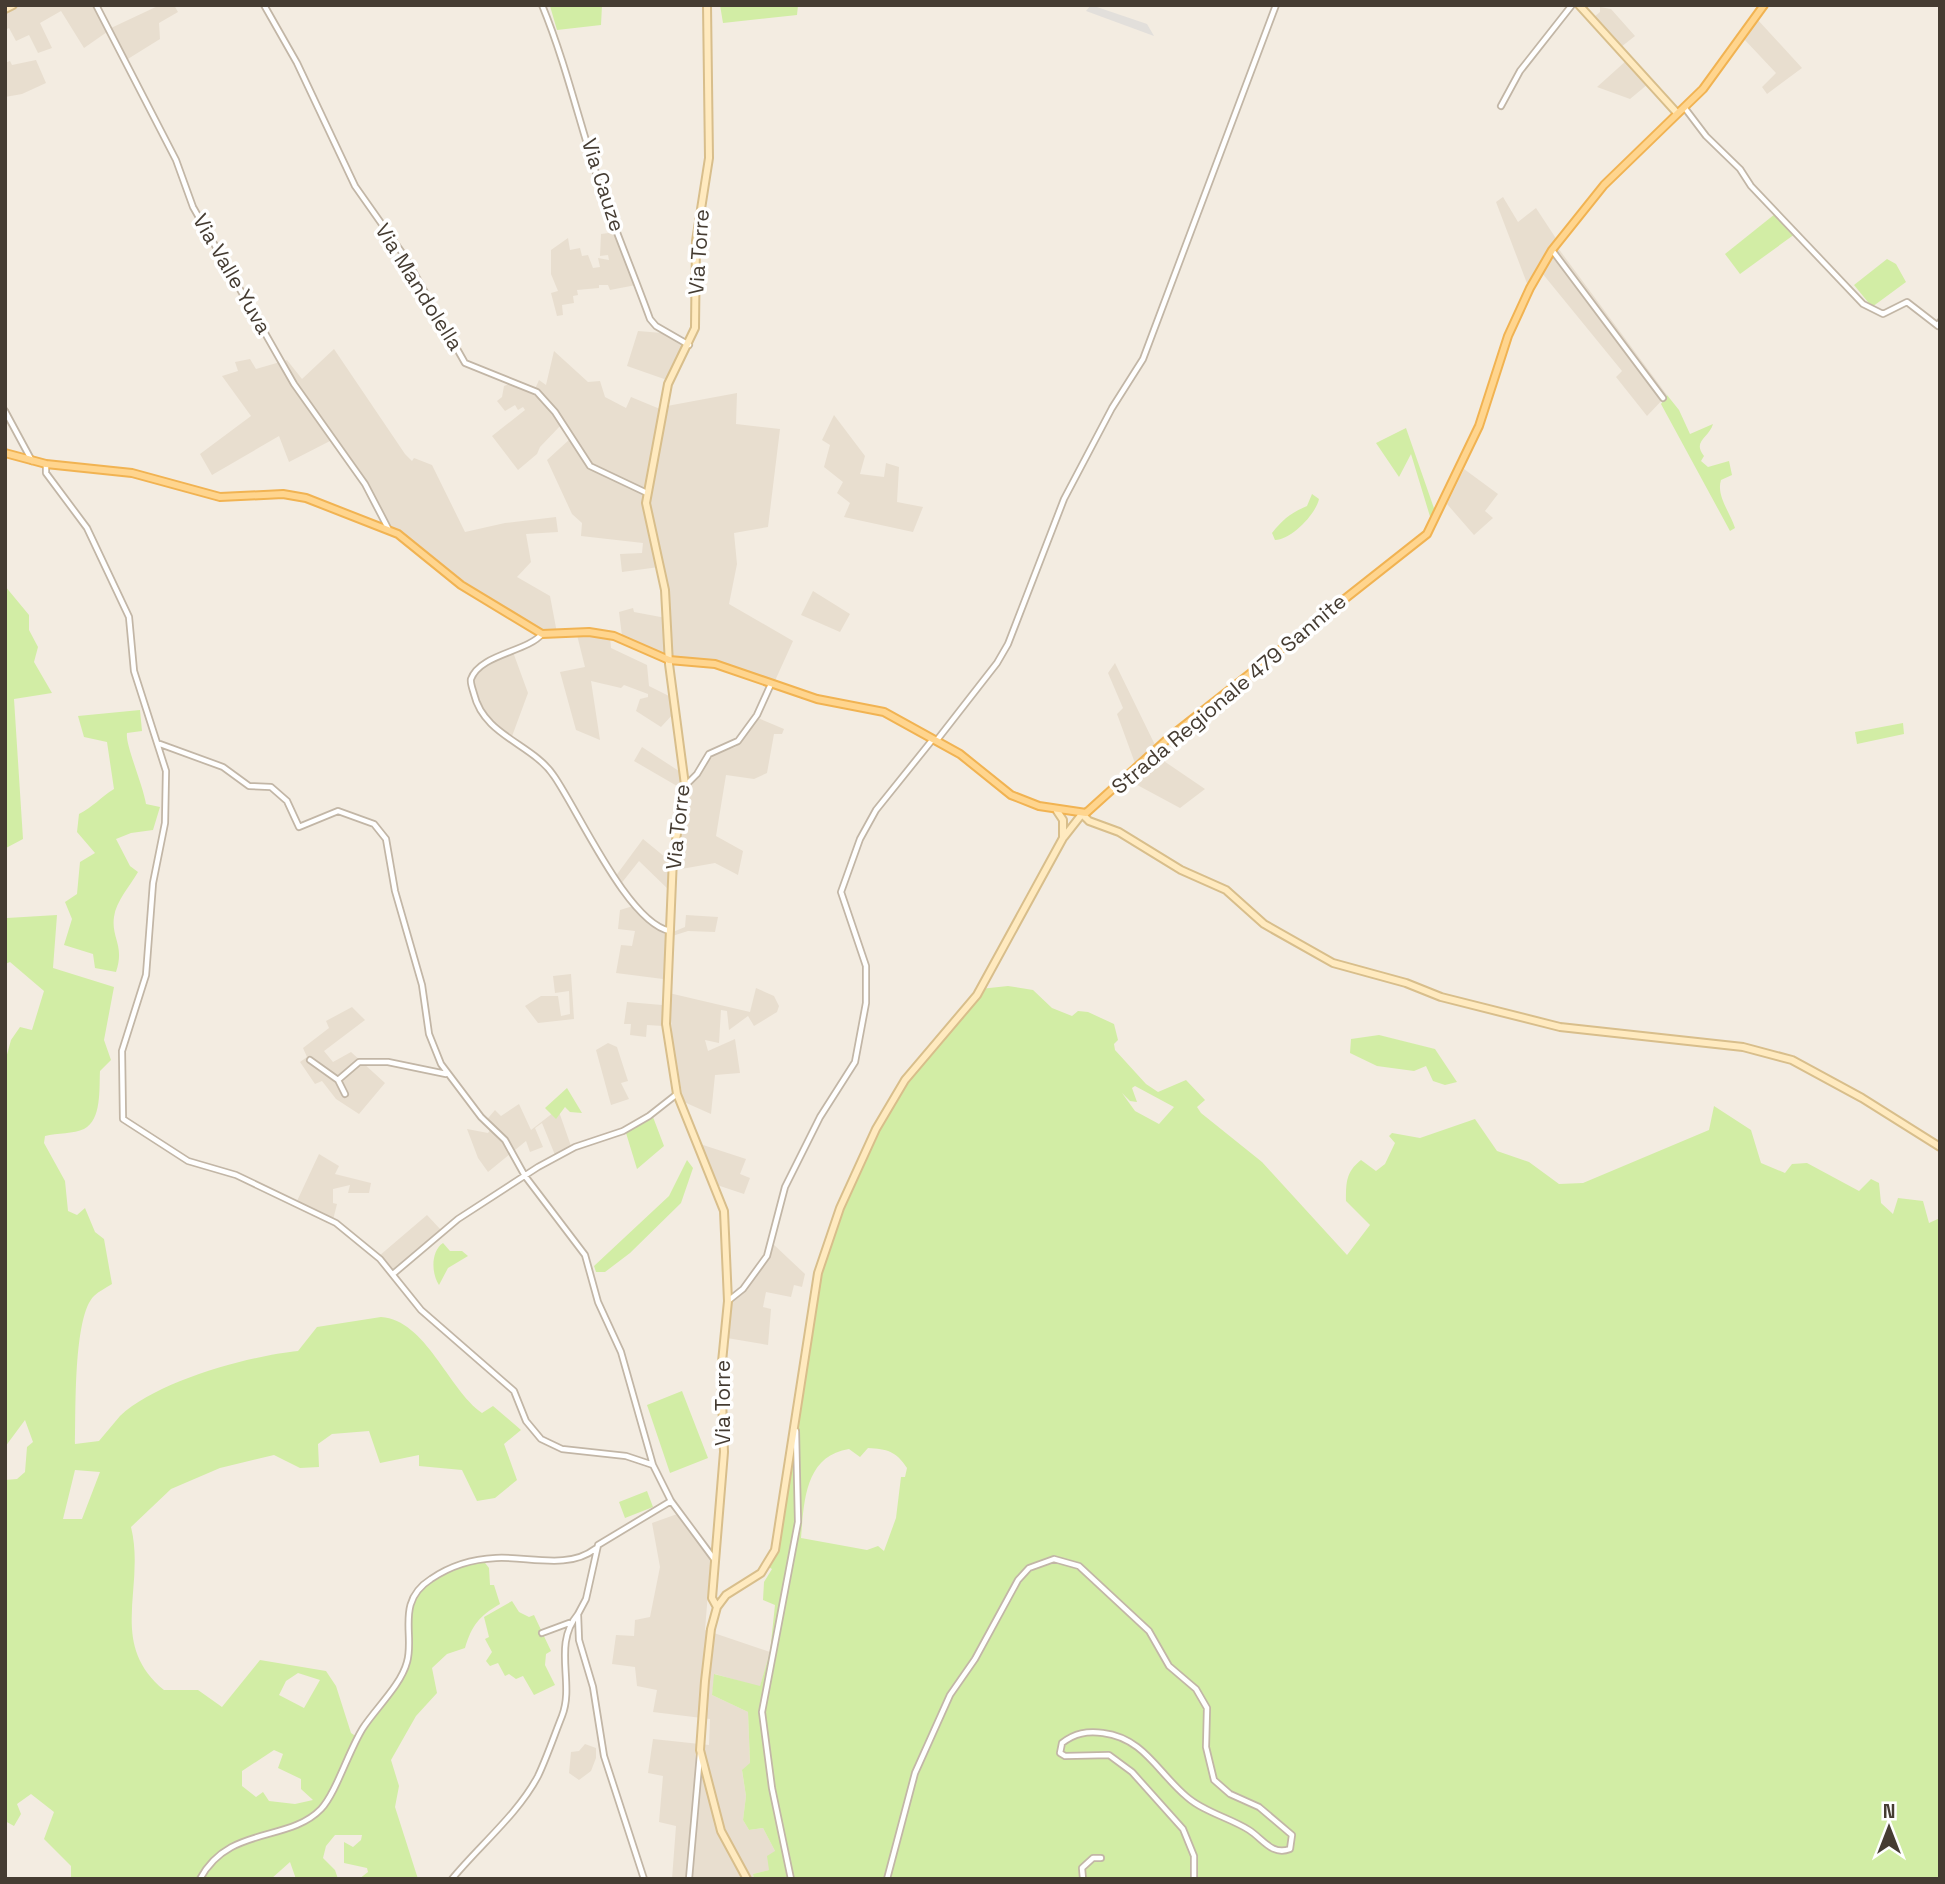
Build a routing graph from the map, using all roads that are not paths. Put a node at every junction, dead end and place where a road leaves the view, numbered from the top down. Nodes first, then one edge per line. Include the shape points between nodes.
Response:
1 (13, 5) edge
2 (96, 5) edge
3 (264, 5) edge
4 (542, 5) edge
5 (707, 5) edge
6 (1276, 5) edge
7 (1572, 5) edge
8 (1579, 5) edge
9 (1765, 5) edge
10 (5, 9) edge
11 (1501, 106) dead end
12 (1684, 106) junction
13 (1677, 113) junction
14 (1552, 250) junction
15 (1940, 322) edge
16 (689, 345) junction
17 (1663, 398) dead end
18 (5, 411) edge
19 (5, 453) edge
20 (32, 461) junction
21 (46, 464) junction
22 (647, 493) junction
23 (389, 530) junction
24 (542, 634) junction
25 (669, 660) junction
26 (771, 684) junction
27 (935, 739) junction
28 (160, 744) junction
29 (685, 785) junction
30 (1058, 811) junction
31 (1082, 814) junction
32 (1063, 838) junction
33 (670, 931) junction
34 (310, 1060) dead end
35 (446, 1074) junction
36 (338, 1080) junction
37 (345, 1094) dead end
38 (677, 1094) junction
39 (1940, 1147) edge
40 (525, 1176) junction
41 (393, 1274) junction
42 (728, 1301) junction
43 (793, 1430) junction
44 (653, 1465) junction
45 (671, 1501) junction
46 (595, 1549) junction
47 (715, 1560) junction
48 (717, 1607) junction
49 (578, 1614) junction
50 (570, 1623) junction
51 (542, 1633) dead end
52 (700, 1750) junction
53 (1101, 1858) dead end
54 (200, 1879) edge
55 (452, 1879) edge
56 (644, 1879) edge
57 (689, 1879) edge
58 (747, 1879) edge
59 (791, 1879) edge
60 (887, 1879) edge
61 (1083, 1879) edge
62 (1194, 1879) edge

1 - 10 main road
2 - 23 street, Via Valle Yuva via 176,160 194,207 294,384 365,484
3 - 22 street, Via Mandolella via 298,64 355,186 405,257 465,363 537,392 590,466
4 - 16 street, Via Cauze via 610,216 650,319
5 - 16 main road, Via Torre via 709,158 696,241 695,328
6 - 27 street via 1143,359 1066,497 1008,644
7 - 11 street via 1520,71
8 - 13 main road
9 - 12 main road, Strada Regionale 479 Sannite via 1703,89
12 - 13 main road, Strada Regionale 479 Sannite
12 - 15 street via 1751,186 1863,304 1883,314 1907,302 1931,322 1938,326
13 - 14 main road, Strada Regionale 479 Sannite via 1604,185
14 - 17 street
14 - 31 main road, Strada Regionale 479 Sannite via 1508,337 1475,436 1427,534 1171,736 1092,810
16 - 22 main road, Via Torre via 668,384
18 - 20 street
19 - 20 main road
20 - 21 main road
21 - 23 main road via 132,474 220,497 292,494
21 - 28 street via 46,473 87,528 129,617 134,671
22 - 25 main road, Via Torre via 665,590
23 - 24 main road via 412,543 461,585
24 - 25 main road via 606,634
24 - 33 street via 488,662 474,676 476,702 512,742 548,766 620,889 653,922
25 - 26 main road via 715,664
25 - 29 main road, Via Torre
26 - 27 main road via 884,712
26 - 29 street via 738,741 709,754
27 - 30 main road via 1010,795
27 - 42 street via 883,798 860,839 841,892 866,966 866,1003 855,1062 820,1117 785,1187 766,1256 743,1289
28 - 35 street via 223,767 249,786 271,787 286,802 299,827 338,811 378,827 388,847 394,891 422,985 429,1034
28 - 41 street via 166,771 166,814 153,883 146,975 122,1051 123,1119 188,1161 236,1175 321,1214
29 - 33 main road, Via Torre via 673,858
30 - 31 main road
30 - 32 main road
31 - 32 main road
31 - 39 main road via 1226,890 1264,924 1333,963 1560,1027 1743,1047 1792,1060
32 - 43 main road via 977,995 905,1080 859,1165 821,1259
33 - 38 main road, Via Torre via 666,1016
34 - 36 street
35 - 36 street via 388,1062 359,1062
35 - 40 street via 505,1140
36 - 37 street
38 - 40 street via 623,1131 575,1147
38 - 42 main road, Via Torre via 724,1211
40 - 41 street via 458,1219
40 - 44 street via 585,1255 598,1302 621,1352
41 - 44 street via 421,1310 514,1391 526,1422 541,1439 562,1450 626,1456
42 - 47 main road, Via Torre via 721,1372 724,1451
43 - 48 main road via 775,1550 761,1573 736,1587
43 - 59 street via 798,1522 762,1712
44 - 45 street
45 - 46 street
45 - 47 street
46 - 49 street via 587,1595
46 - 54 street via 569,1560 471,1560 431,1579 417,1594 407,1616 405,1668 362,1730 324,1805 306,1819 226,1849
47 - 48 main road, Via Torre via 712,1598
48 - 52 main road, Via Torre via 710,1629
49 - 50 street
49 - 56 street via 579,1640 593,1686 604,1756
50 - 51 street
50 - 55 street via 564,1651 567,1700 537,1777
52 - 57 street
52 - 58 main road, Via Torre via 721,1831
53 - 61 street via 1086,1863
60 - 62 street via 915,1773 950,1695 1018,1580 1029,1568 1054,1559 1079,1566 1149,1631 1169,1666 1196,1689 1207,1708 1206,1747 1214,1780 1230,1794 1259,1807 1292,1835 1290,1849 1268,1847 1250,1831 1186,1797 1145,1752 1119,1736 1080,1733 1062,1743 1060,1753 1065,1756 1109,1755 1132,1772 1183,1829 1194,1856

